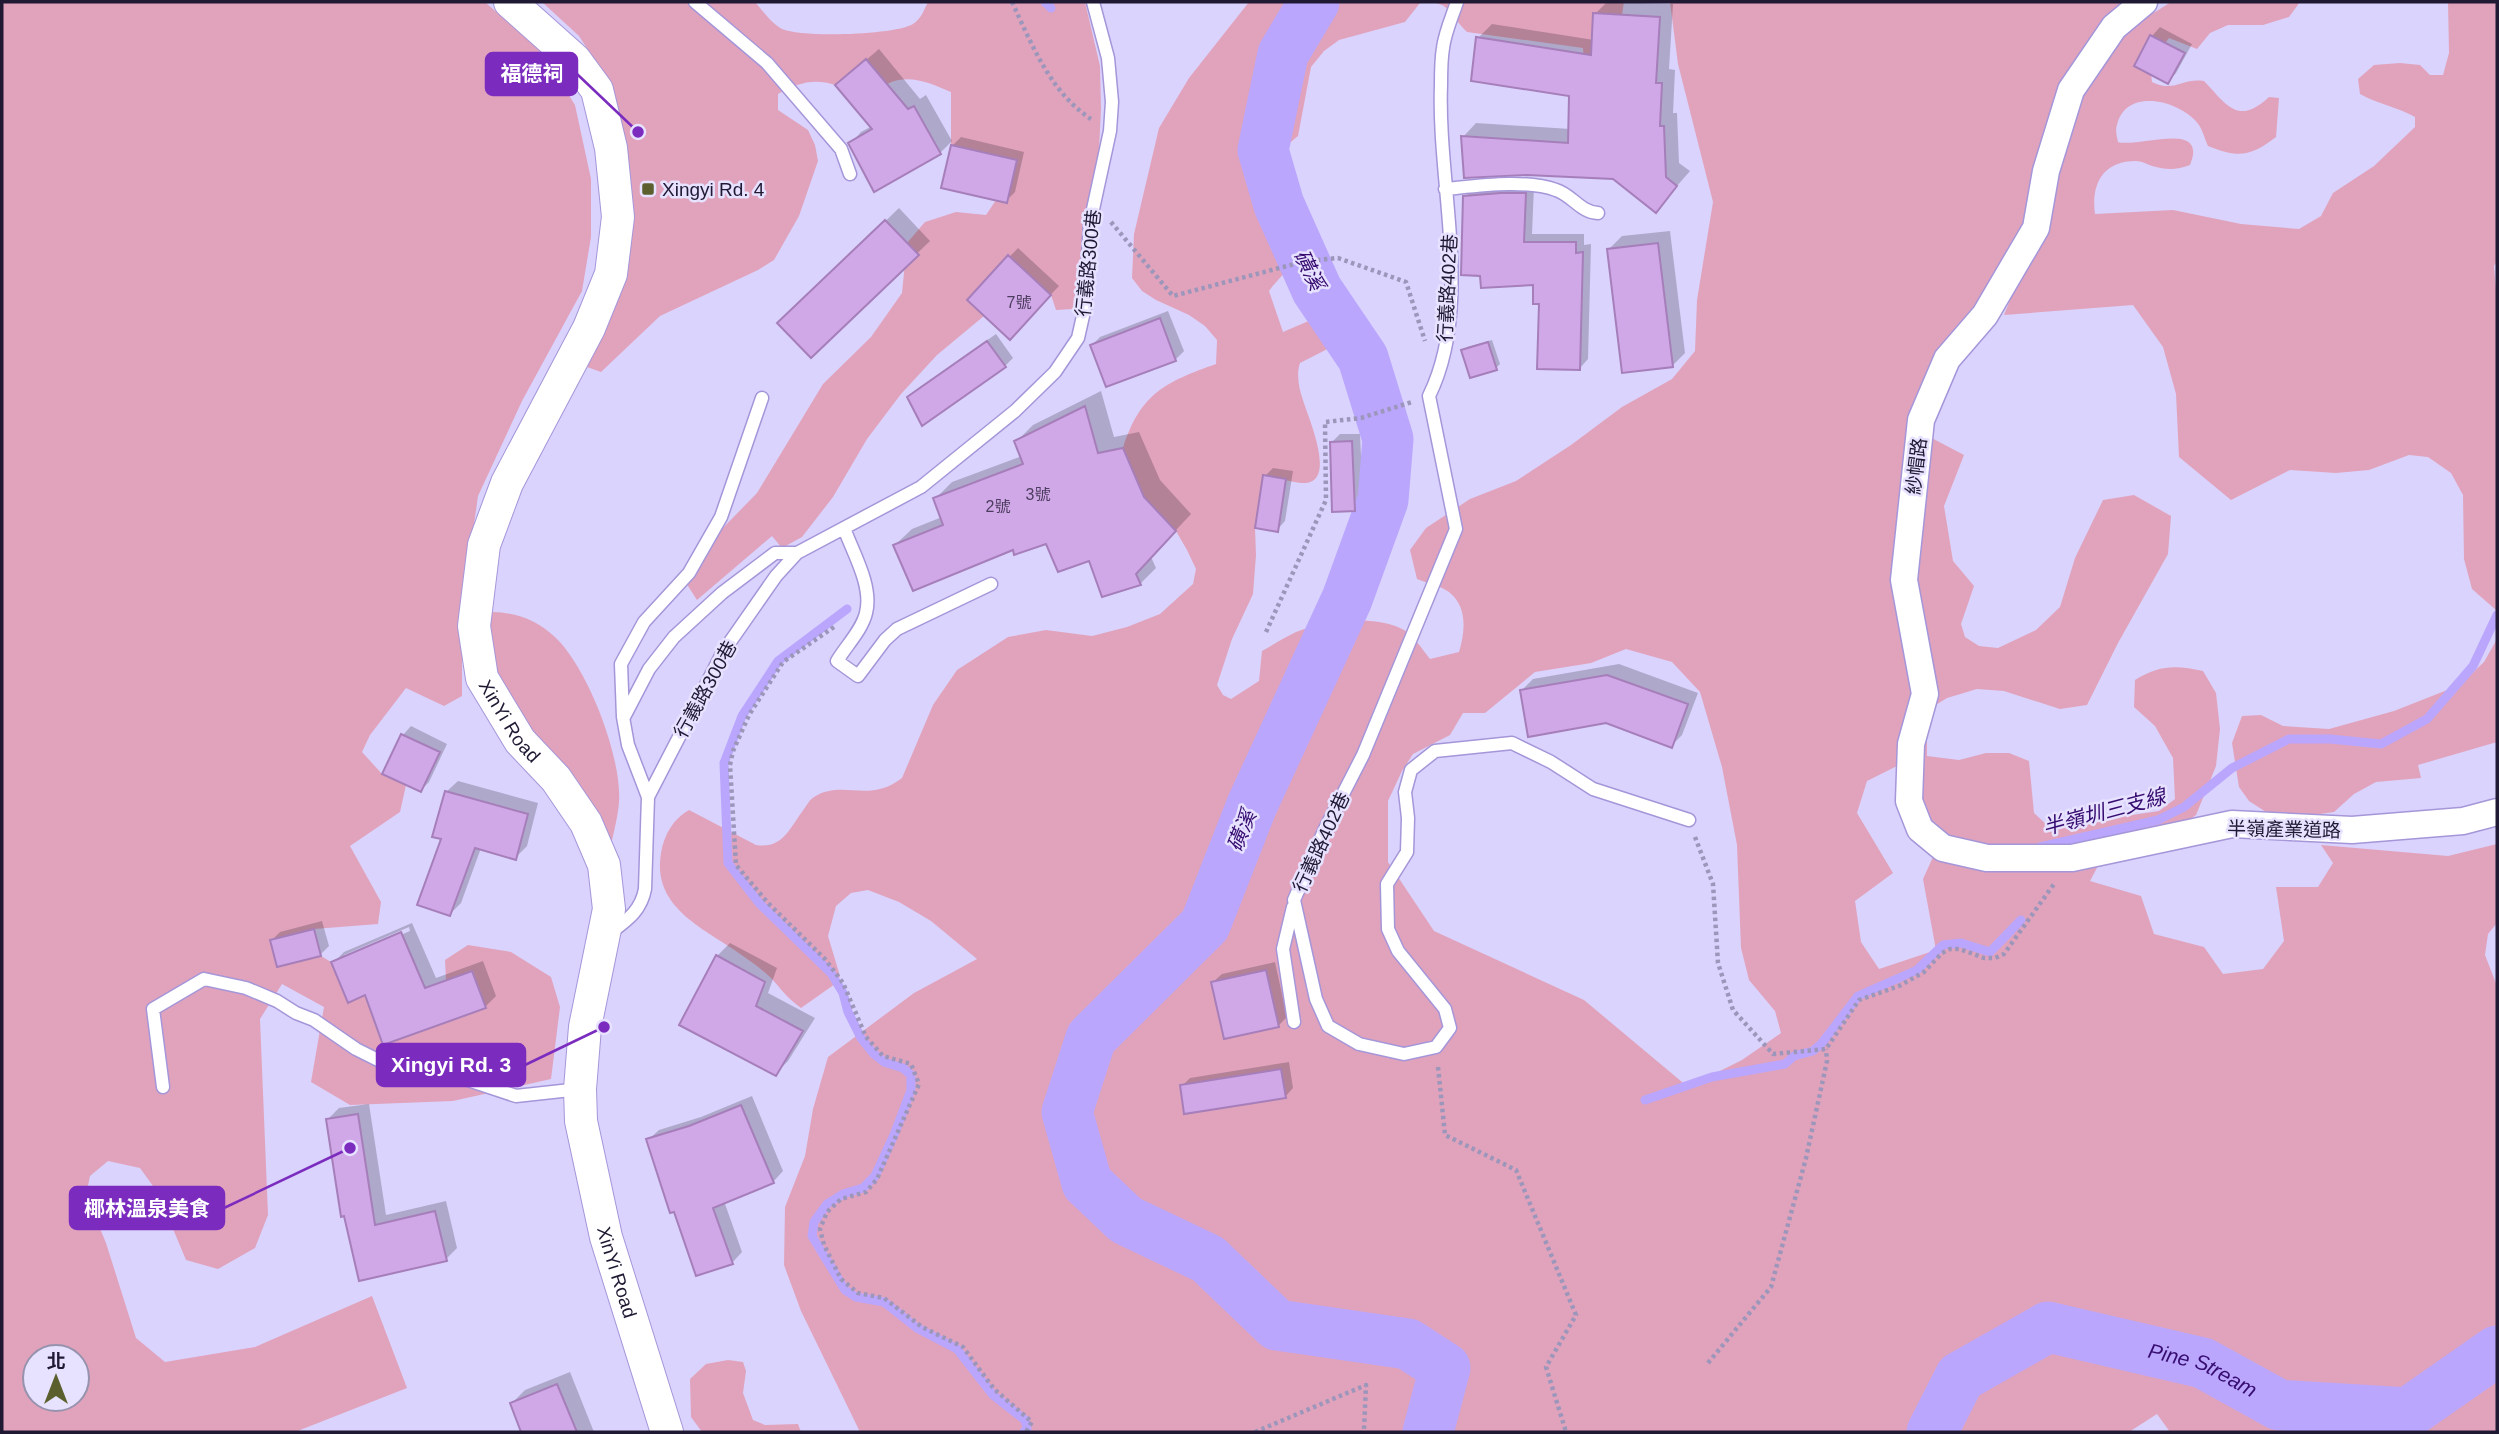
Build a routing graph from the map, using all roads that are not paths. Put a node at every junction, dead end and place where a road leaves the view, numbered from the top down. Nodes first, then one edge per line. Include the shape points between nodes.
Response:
1 (510, 2) edge
2 (695, 2) edge
3 (1093, 2) edge
4 (1457, 2) edge
5 (2144, 2) edge
6 (850, 174) dead end
7 (1445, 189) junction
8 (1598, 213) dead end
9 (762, 398) dead end
10 (844, 528) junction
11 (797, 553) junction
12 (991, 584) dead end
13 (624, 717) junction
14 (648, 797) junction
15 (2497, 812) edge
16 (1689, 820) road end
17 (2072, 858) joint
18 (1294, 900) junction
19 (604, 937) junction
20 (1294, 1022) dead end
21 (163, 1087) dead end
22 (580, 1089) junction
23 (667, 1432) edge

1 - 19 street, XinYi Road via 575,60 597,90 611,148 618,217 611,274 589,328 507,482 484,545 474,626 482,678 520,741 556,779 586,823 604,865 609,909
2 - 6 lane via 767,63 841,149
3 - 10 lane, 行義路300巷 via 1111,80 1110,131 1094,203 1078,338 1055,372 1015,411 921,487
4 - 7 lane, 行義路402巷 via 1442,49
5 - 17 street, 紗帽路 via 2114,27 2071,90 2046,171 2036,228 1985,315 1947,359 1921,420 1904,580 1925,694 1911,744 1909,801 1920,829 1943,848 1987,858
7 - 8 lane via 1530,185 1556,190
7 - 18 lane, 行義路402巷 via 1450,231 1449,322 1438,379 1429,396 1456,529 1363,755
9 - 13 lane via 721,517 689,573 644,622 621,664
10 - 11 lane, 行義路300巷
10 - 12 lane via 868,600 864,620 837,661 858,676 897,629
11 - 13 lane, 行義路300巷 via 775,553 674,637 649,669
11 - 14 lane, 行義路300巷 via 723,652
13 - 14 lane, 行義路300巷 via 628,745
14 - 19 lane, 行義路300巷 via 643,902
15 - 17 street, 半嶺產業道路 via 2463,821 2352,830 2232,824
16 - 18 lane, 行義路402巷 via 1592,789 1512,743 1435,751 1411,770 1405,792 1407,852 1387,884 1388,929 1398,951 1445,1009 1450,1028 1436,1046 1404,1054 1359,1044 1328,1026 1315,999
18 - 20 lane via 1283,949
19 - 22 street, XinYi Road via 586,1027
21 - 22 lane via 153,1009 205,979 246,988 276,1001 398,1070 453,1076 516,1096
22 - 23 street, XinYi Road via 581,1121 606,1237

